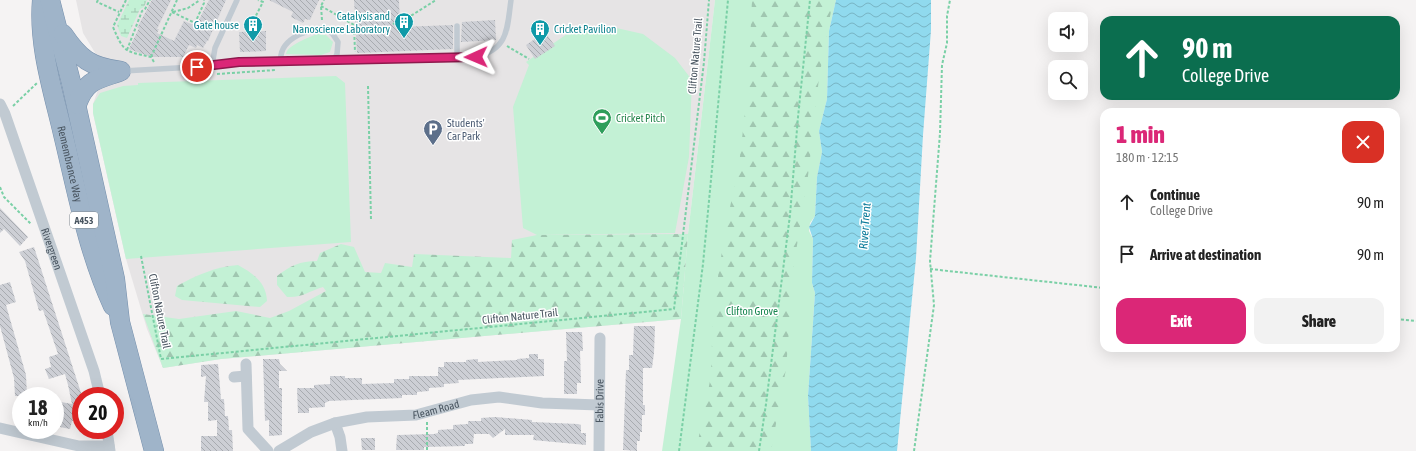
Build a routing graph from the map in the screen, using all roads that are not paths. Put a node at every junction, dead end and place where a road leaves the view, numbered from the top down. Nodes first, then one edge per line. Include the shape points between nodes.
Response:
1 (42, 0) edge
2 (50, 0) edge
3 (237, 0) edge
4 (511, 0) edge
5 (457, 26) dead end
6 (59, 28) junction
7 (457, 57) junction
8 (334, 60) junction
9 (280, 62) junction
10 (212, 66) junction
11 (102, 69) junction
12 (121, 71) junction
13 (71, 82) junction
14 (0, 104) edge
15 (76, 104) junction
16 (59, 114) junction
17 (120, 322) junction
18 (600, 338) dead end
19 (246, 364) dead end
20 (246, 376) junction
21 (234, 377) dead end
22 (98, 387) edge
23 (599, 405) junction
24 (335, 423) junction
25 (0, 428) edge
26 (110, 448) edge
27 (154, 451) edge
28 (268, 451) edge
29 (279, 451) edge
30 (342, 451) edge
31 (599, 451) edge

1 - 16 highway, Remembrance Way / A453 via 40,22
2 - 6 highway, Remembrance Way / A453
3 - 10 lane via 215,48
4 - 7 lane via 506,36 501,43 485,54
5 - 7 lane
6 - 11 highway via 76,53
6 - 13 highway, Remembrance Way / A453
7 - 8 lane
8 - 9 lane
8 - 9 lane via 338,42 332,33 323,28 302,33 286,43 280,54
9 - 10 lane via 239,62
10 - 12 lane
11 - 12 highway
11 - 13 highway via 84,74
12 - 15 highway via 88,85 82,90
13 - 15 highway, Remembrance Way / A453
13 - 16 highway via 63,94
14 - 22 street, Rivergreen
15 - 17 highway, Remembrance Way / A453 via 115,279
16 - 17 highway, Remembrance Way / A453 via 85,227 102,283
17 - 27 highway, Remembrance Way / A453
18 - 23 street, Fabis Drive via 605,350
19 - 20 street
20 - 21 street
20 - 28 street via 248,429
23 - 24 street, Fleam Road via 542,404 499,398 471,400 427,414 367,417
23 - 31 street, Fabis Drive
24 - 29 street, Fleam Road via 311,432
24 - 30 street
25 - 26 street via 79,446

